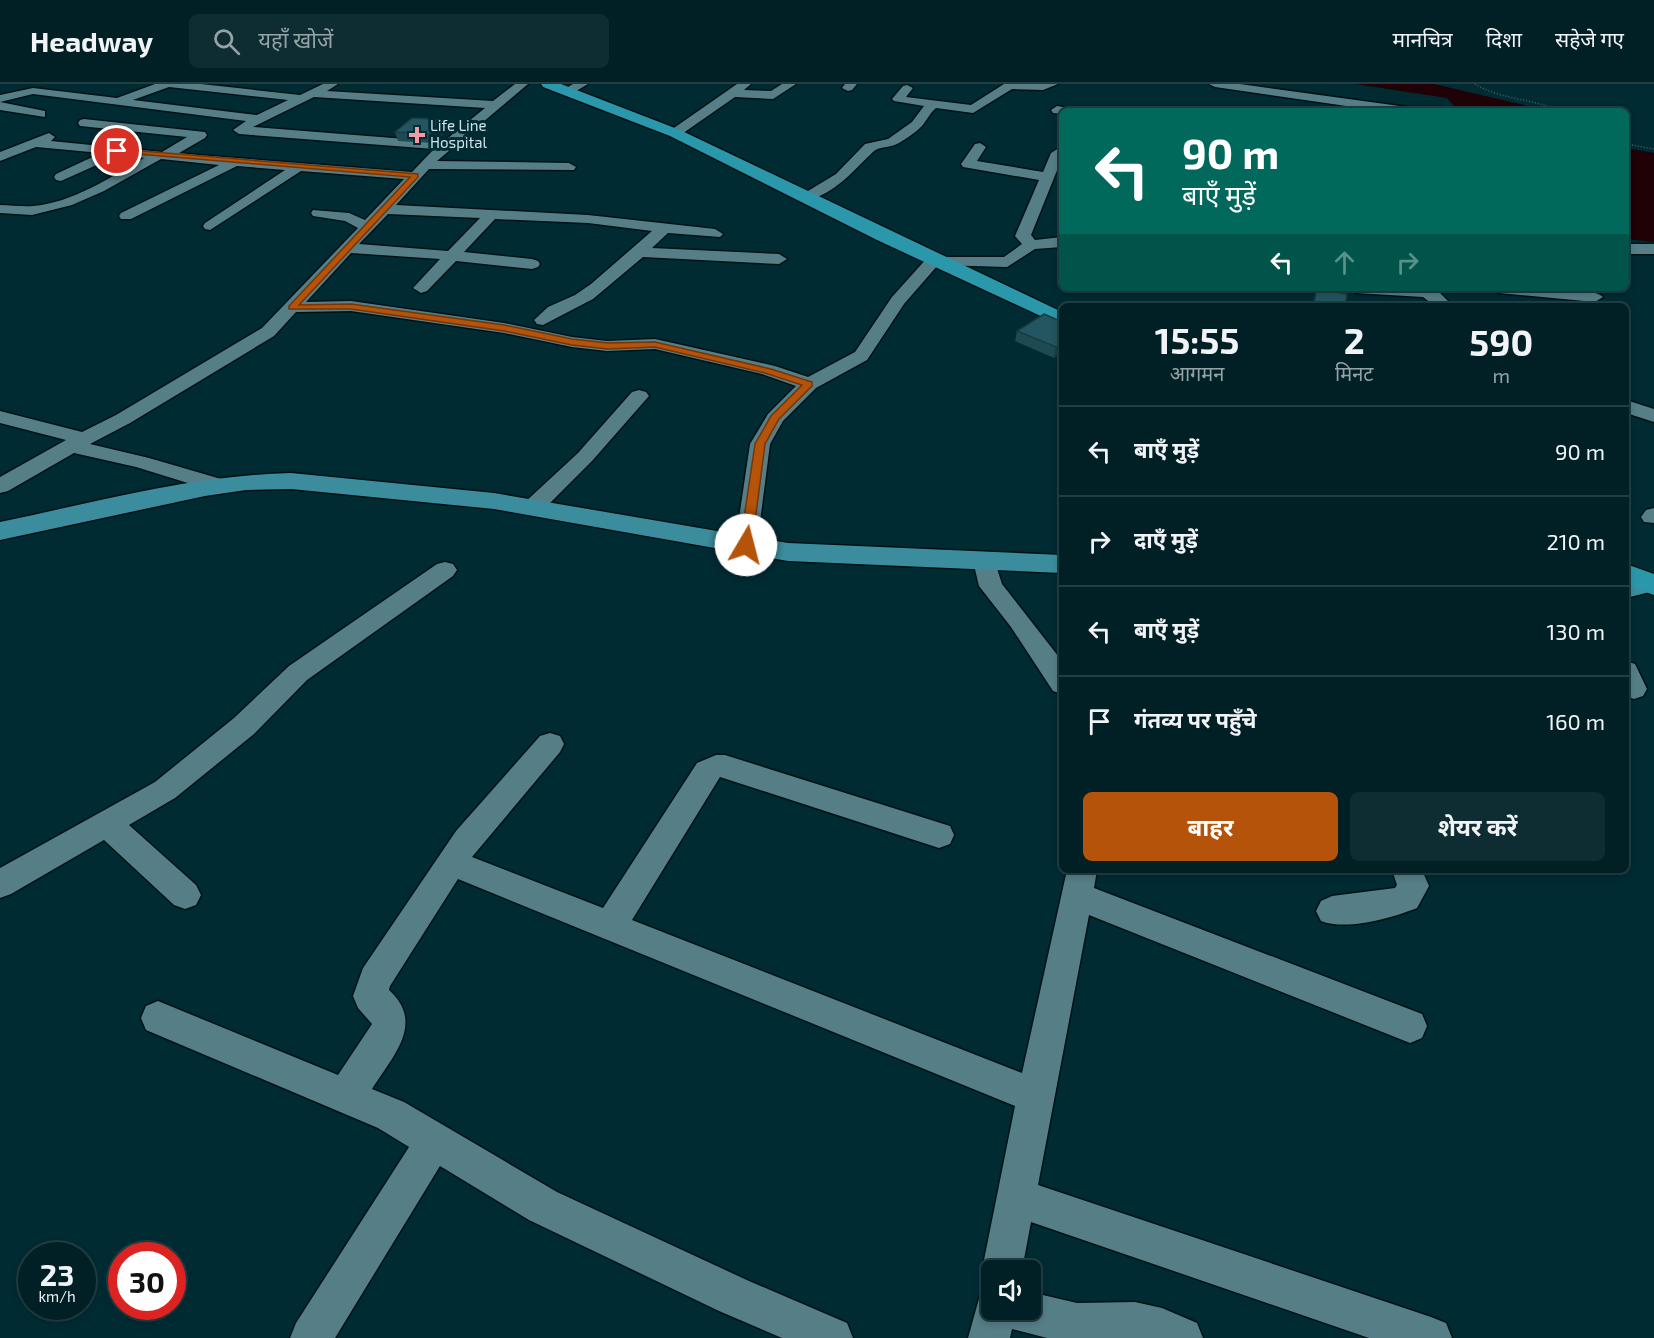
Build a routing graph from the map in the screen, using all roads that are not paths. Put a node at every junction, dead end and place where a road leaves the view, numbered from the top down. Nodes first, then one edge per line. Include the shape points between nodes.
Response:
1 (332, 84) edge
2 (522, 84) edge
3 (548, 84) edge
4 (745, 84) edge
5 (790, 84) edge
6 (1052, 84) edge
7 (1215, 84) edge
8 (575, 88) edge
9 (907, 88) dead end
10 (733, 93) junction
11 (0, 99) edge
12 (306, 100) junction
13 (117, 102) junction
14 (131, 104) junction
15 (933, 104) junction
16 (495, 105) junction
17 (0, 106) edge
18 (1386, 108) edge
19 (41, 114) dead end
20 (258, 118) junction
21 (74, 127) junction
22 (675, 134) junction
23 (34, 143) junction
24 (445, 146) junction
25 (980, 147) dead end
26 (117, 151) junction
27 (1059, 153) edge
28 (161, 155) junction
29 (0, 157) edge
30 (236, 162) junction
31 (298, 167) junction
32 (569, 167) dead end
33 (420, 170) junction
34 (61, 177) dead end
35 (1048, 177) junction
36 (805, 197) junction
37 (0, 208) edge
38 (383, 209) junction
39 (318, 213) dead end
40 (492, 214) junction
41 (126, 216) dead end
42 (210, 226) dead end
43 (366, 227) junction
44 (664, 228) junction
45 (715, 234) dead end
46 (1059, 242) edge
47 (1031, 245) junction
48 (347, 248) junction
49 (1629, 249) edge
50 (1654, 249) edge
51 (640, 252) junction
52 (453, 256) junction
53 (779, 260) dead end
54 (934, 260) junction
55 (531, 264) dead end
56 (421, 288) dead end
57 (1368, 291) edge
58 (1531, 291) edge
59 (1595, 297) edge
60 (1395, 298) edge
61 (1442, 303) edge
62 (292, 308) junction
63 (1059, 319) edge
64 (543, 320) dead end
65 (809, 384) junction
66 (639, 396) dead end
67 (1629, 407) edge
68 (1654, 416) edge
69 (0, 417) edge
70 (74, 439) junction
71 (3, 481) edge
72 (220, 486) junction
73 (532, 508) junction
74 (0, 531) edge
75 (746, 545) junction
76 (985, 561) junction
77 (1059, 564) edge
78 (445, 570) dead end
79 (1059, 678) edge
80 (550, 744) dead end
81 (107, 824) junction
82 (939, 835) dead end
83 (453, 862) junction
84 (1408, 873) edge
85 (1079, 883) edge
86 (0, 884) edge
87 (185, 895) dead end
88 (1332, 911) dead end
89 (610, 926) junction
90 (158, 1018) dead end
91 (1410, 1026) dead end
92 (346, 1096) junction
93 (1035, 1096) junction
94 (434, 1141) junction
95 (1016, 1197) junction
96 (1004, 1260) edge
97 (1041, 1316) edge
98 (993, 1320) edge
99 (829, 1337) edge
100 (311, 1338) edge
101 (989, 1338) edge
102 (1182, 1338) edge
103 (1431, 1338) edge

1 - 12 street
2 - 16 street
3 - 8 highway
4 - 10 street
5 - 10 street via 773,95
6 - 15 street via 1010,85 973,109
7 - 18 street
8 - 22 highway
9 - 15 street via 898,99
10 - 22 street
11 - 13 street via 33,91
12 - 13 street via 169,84
12 - 16 street
12 - 20 street
13 - 14 street
14 - 20 street
14 - 21 street
15 - 36 street via 917,124 891,142 870,147 826,189
16 - 24 street
17 - 19 street
20 - 24 street via 239,130
21 - 23 street
21 - 28 street via 201,135
22 - 36 highway
23 - 26 street
23 - 29 street
24 - 33 street
25 - 35 street via 968,164
26 - 28 street
26 - 34 street
27 - 35 street
28 - 30 street
28 - 37 street via 101,187 47,208
30 - 31 street
30 - 41 street
31 - 33 street
31 - 42 street
32 - 33 street
33 - 38 street
35 - 47 street via 1023,236
36 - 54 highway
38 - 40 street
38 - 43 street
39 - 43 street via 349,217
40 - 44 street via 604,220
40 - 52 street
43 - 48 street
44 - 45 street
44 - 51 street
46 - 47 street
47 - 54 street via 1007,262
48 - 52 street
48 - 62 street
49 - 50 street
51 - 53 street
51 - 64 street via 584,297 553,310
52 - 55 street
52 - 56 street
54 - 63 highway
54 - 65 street via 898,301 861,356
57 - 60 street
58 - 59 street
60 - 61 street via 1431,294
62 - 65 street via 351,306 572,342 655,345 768,370
62 - 70 street via 268,332 123,419
65 - 75 street via 775,418 760,444
66 - 73 street via 585,457
67 - 68 street
69 - 70 street
70 - 71 street
70 - 72 street
72 - 73 main road via 291,481
72 - 74 main road
73 - 75 main road
75 - 76 main road via 788,552
76 - 77 main road
76 - 79 street via 991,586
78 - 81 street via 298,673 244,726 165,790
80 - 83 street via 481,822
81 - 86 street
81 - 87 street
82 - 89 street via 716,766 707,771
83 - 89 street
83 - 92 street via 375,979 370,996 388,1011 391,1019
84 - 88 street via 1413,886 1406,898 1391,904
85 - 91 street
85 - 93 street
89 - 93 street
90 - 92 street
92 - 94 street via 391,1115
93 - 95 street
94 - 99 street via 543,1206
94 - 100 street
95 - 96 street
95 - 103 street
97 - 102 street via 1077,1324 1134,1323
98 - 101 street

